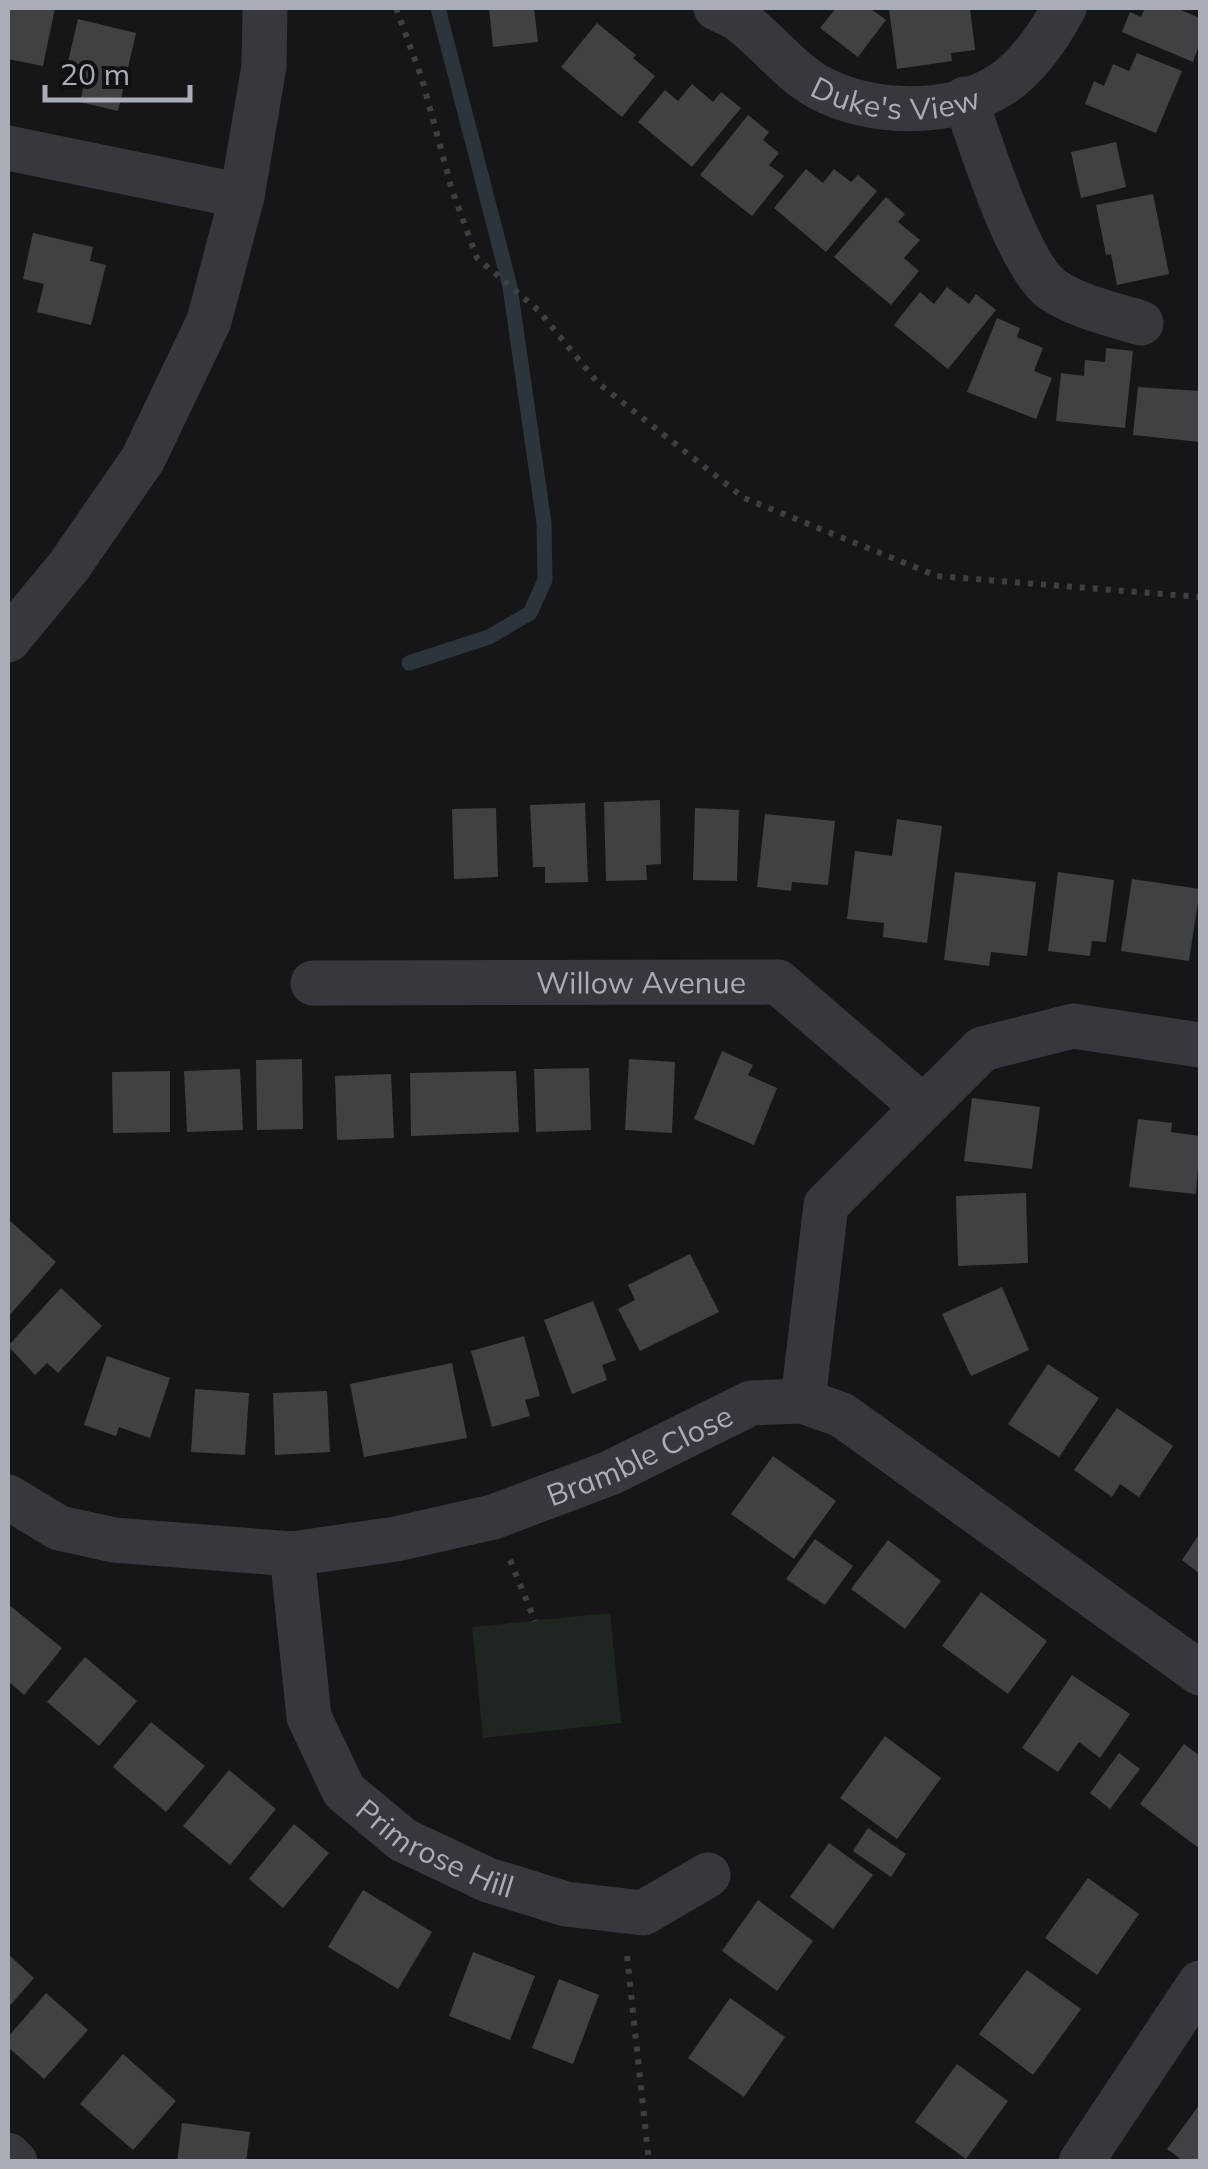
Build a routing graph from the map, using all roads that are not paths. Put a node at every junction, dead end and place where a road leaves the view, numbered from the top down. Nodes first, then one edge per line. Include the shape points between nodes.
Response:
1 (265, 8) edge
2 (1064, 8) edge
3 (740, 14) edge
4 (965, 99) junction
5 (8, 148) edge
6 (242, 196) junction
7 (1141, 323) dead end
8 (8, 640) edge
9 (313, 982) dead end
10 (1200, 1045) edge
11 (922, 1106) junction
12 (803, 1401) junction
13 (8, 1497) edge
14 (292, 1554) junction
15 (1200, 1673) edge
16 (708, 1875) dead end
17 (1200, 1983) edge
18 (8, 2155) edge
19 (15, 2162) edge
20 (1082, 2162) edge

1 - 6 street via 264,66
2 - 4 street, Duke's View via 1046,41 1002,84
3 - 4 street, Duke's View via 817,86 872,107 912,110
4 - 7 street via 1007,211 1049,288
5 - 6 street
6 - 8 street via 209,321 143,460
9 - 11 street, Willow Avenue via 778,982
10 - 11 street via 1073,1026 982,1049
11 - 12 street via 826,1205
12 - 14 street, Bramble Close via 751,1403 610,1472 493,1517
12 - 15 street, Bramble Close via 842,1414
13 - 14 street, Bramble Close via 59,1528 114,1540
14 - 16 street, Primrose Hill via 309,1717 344,1790 403,1840 488,1880 566,1904 643,1913
17 - 20 street
18 - 19 street

